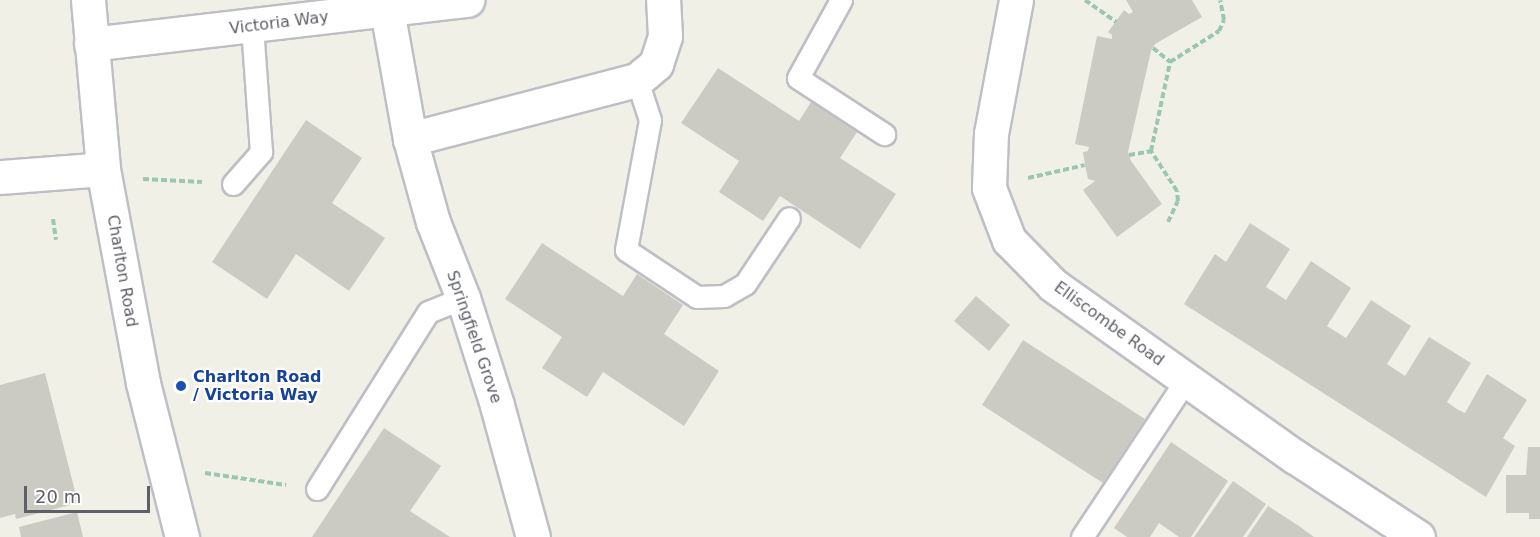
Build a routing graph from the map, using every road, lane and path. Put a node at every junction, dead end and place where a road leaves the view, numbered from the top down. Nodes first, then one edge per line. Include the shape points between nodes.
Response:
1 (88, 0) edge
2 (467, 0) edge
3 (663, 0) edge
4 (841, 0) edge
5 (1016, 0) edge
6 (1085, 0) edge
7 (1220, 0) edge
8 (368, 7) edge
9 (1116, 22) dead end
10 (252, 27) junction
11 (91, 44) junction
12 (1153, 48) dead end
13 (1170, 62) junction
14 (637, 80) junction
15 (884, 134) dead end
16 (410, 140) junction
17 (1151, 151) junction
18 (1129, 155) dead end
19 (1086, 165) dead end
20 (103, 169) junction
21 (1037, 176) dead end
22 (0, 177) edge
23 (142, 179) dead end
24 (232, 184) joint
25 (789, 218) dead end
26 (53, 219) dead end
27 (1168, 222) dead end
28 (56, 240) dead end
29 (463, 298) junction
30 (1186, 380) junction
31 (203, 472) dead end
32 (317, 489) joint
33 (182, 537) edge
34 (533, 537) edge
35 (1082, 537) edge
36 (1418, 537) edge

1 - 11 street, Charlton Road
2 - 8 street, Victoria Way
3 - 14 street via 665,36 656,64
4 - 15 lane via 798,78
5 - 30 street, Elliscombe Road via 991,133 989,188 1010,240 1053,285
6 - 9 path
7 - 13 path via 1224,20 1219,32
8 - 10 street, Victoria Way
8 - 16 street, Springfield Grove
10 - 11 street, Victoria Way
10 - 24 lane via 261,152
11 - 20 street, Charlton Road
12 - 13 path
13 - 17 path
14 - 16 street
14 - 25 lane via 650,120 626,250 697,297 724,296 745,284
16 - 29 street, Springfield Grove via 433,222
17 - 18 path
17 - 27 path via 1177,191 1178,201
19 - 21 path
20 - 22 street
20 - 33 street, Charlton Road via 143,383
23 - 24 path
26 - 28 path
29 - 32 lane via 428,312
29 - 34 street, Springfield Grove
30 - 35 lane
30 - 36 street, Elliscombe Road
31 - 32 path

